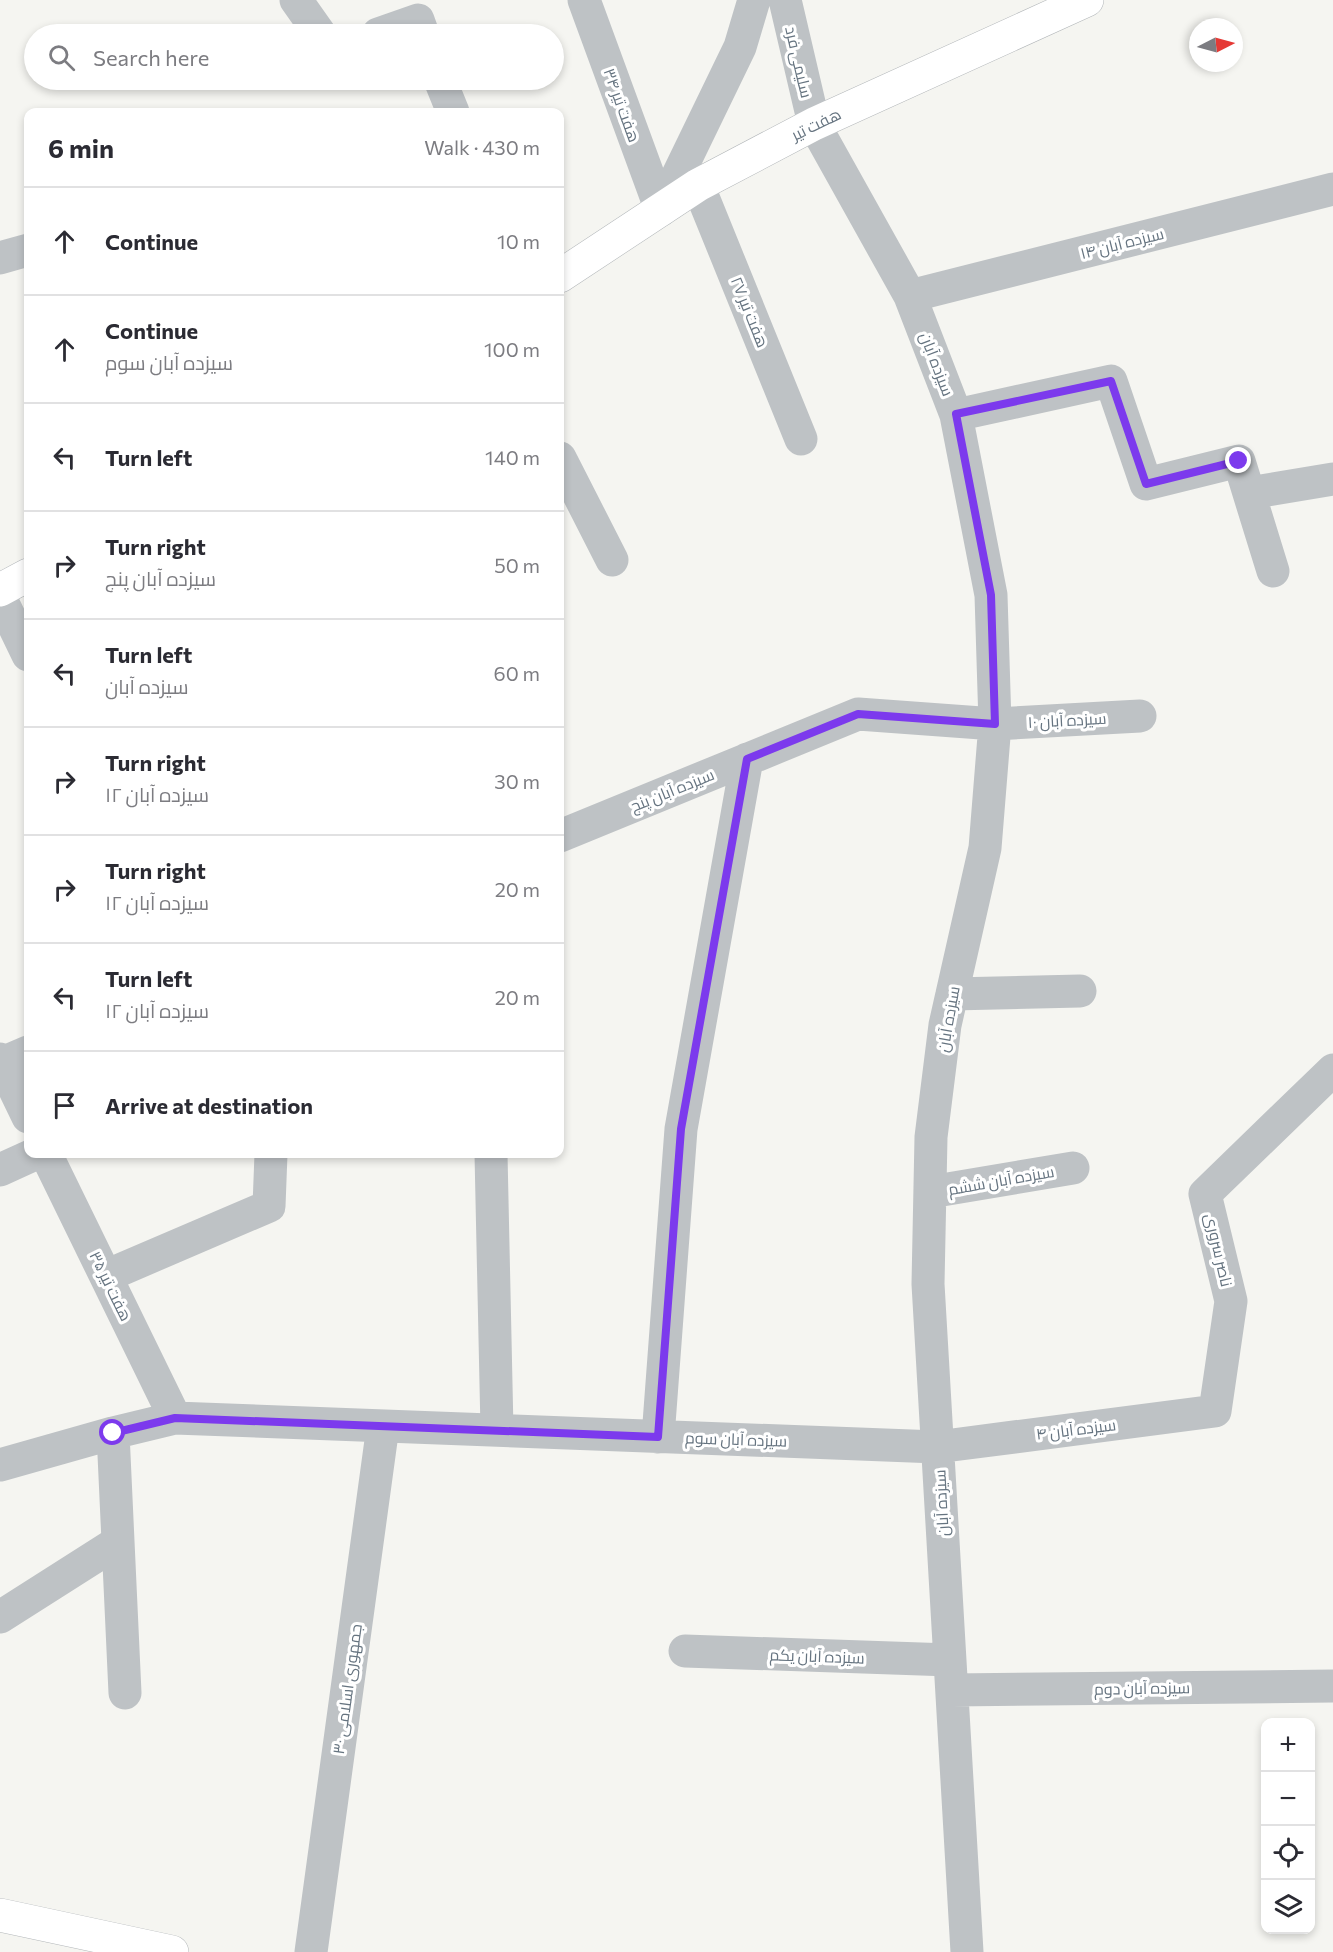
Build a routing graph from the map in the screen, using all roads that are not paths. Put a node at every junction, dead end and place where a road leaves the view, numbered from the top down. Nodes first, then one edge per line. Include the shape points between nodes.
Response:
1 (296, 0) edge
2 (584, 0) edge
3 (754, 0) edge
4 (785, 0) edge
5 (1087, 0) edge
6 (313, 24) edge
7 (407, 24) edge
8 (419, 24) edge
9 (444, 90) edge
10 (451, 108) edge
11 (814, 124) junction
12 (698, 185) junction
13 (1333, 189) edge
14 (661, 210) junction
15 (24, 251) edge
16 (0, 258) edge
17 (564, 273) edge
18 (910, 296) junction
19 (956, 414) junction
20 (801, 439) dead end
21 (564, 466) edge
22 (1333, 479) edge
23 (1249, 493) junction
24 (612, 560) dead end
25 (1273, 571) dead end
26 (24, 577) edge
27 (0, 590) edge
28 (0, 597) edge
29 (24, 647) edge
30 (1140, 716) dead end
31 (995, 724) junction
32 (747, 759) junction
33 (564, 834) edge
34 (1080, 991) dead end
35 (952, 994) junction
36 (10, 1058) edge
37 (1333, 1070) edge
38 (24, 1104) edge
39 (26, 1158) edge
40 (48, 1158) edge
41 (271, 1158) edge
42 (491, 1158) edge
43 (1073, 1168) dead end
44 (0, 1170) edge
45 (930, 1192) junction
46 (106, 1276) junction
47 (1215, 1411) joint
48 (175, 1418) junction
49 (383, 1426) junction
50 (497, 1430) junction
51 (113, 1433) junction
52 (658, 1437) junction
53 (937, 1447) junction
54 (0, 1465) edge
55 (118, 1542) junction
56 (0, 1617) edge
57 (685, 1651) dead end
58 (951, 1675) junction
59 (1333, 1686) edge
60 (125, 1693) dead end
61 (0, 1915) edge
62 (172, 1952) edge
63 (311, 1952) edge
64 (967, 1952) edge

1 - 6 street
2 - 14 street, هفت تیر ۳۴
3 - 14 street via 740,47
4 - 11 street, سلیمی فرد
5 - 11 main road, هفت تیر
7 - 8 street via 418,20
9 - 10 street
11 - 12 main road, هفت تیر
11 - 18 street, سیزده آبان
12 - 14 main road, هفت تیر
12 - 20 street, هفت تیر ۲۷
13 - 18 street, سیزده آبان ۱۴
14 - 17 main road, هفت تیر
15 - 16 street
18 - 19 street, سیزده آبان
19 - 23 street via 1111,381 1146,484 1239,461
19 - 31 street, سیزده آبان via 991,595
21 - 24 street
22 - 23 street
23 - 25 street
26 - 27 main road
28 - 29 street
30 - 31 street, سیزده آبان ۱۰
31 - 32 street, سیزده آبان پنج via 858,714
31 - 35 street, سیزده آبان via 985,848
32 - 33 street, سیزده آبان پنج
32 - 52 street via 681,1129
34 - 35 street
35 - 45 street, سیزده آبان via 931,1137
36 - 38 street
37 - 47 street, ناصر سروری via 1205,1194 1231,1301
39 - 44 street
40 - 46 street, هفت تیر ۳۵
41 - 46 street via 269,1206
42 - 50 street
43 - 45 street, سیزده آبان ششم
45 - 53 street, سیزده آبان via 928,1284
46 - 48 street, هفت تیر ۳۵
47 - 53 street, سیزده آبان ۴
48 - 49 street, سیزده آبان سوم
48 - 51 street, سیزده آبان سوم
49 - 50 street, سیزده آبان سوم
49 - 63 street, جمهوری اسلامی ۳۰
50 - 52 street, سیزده آبان سوم
51 - 54 street, سیزده آبان سوم
51 - 55 street
52 - 53 street, سیزده آبان سوم
53 - 58 street, سیزده آبان
55 - 56 street
55 - 60 street
57 - 58 street, سیزده آبان یکم
58 - 59 street, سیزده آبان دوم
58 - 64 street, سیزده آبان
61 - 62 main road

